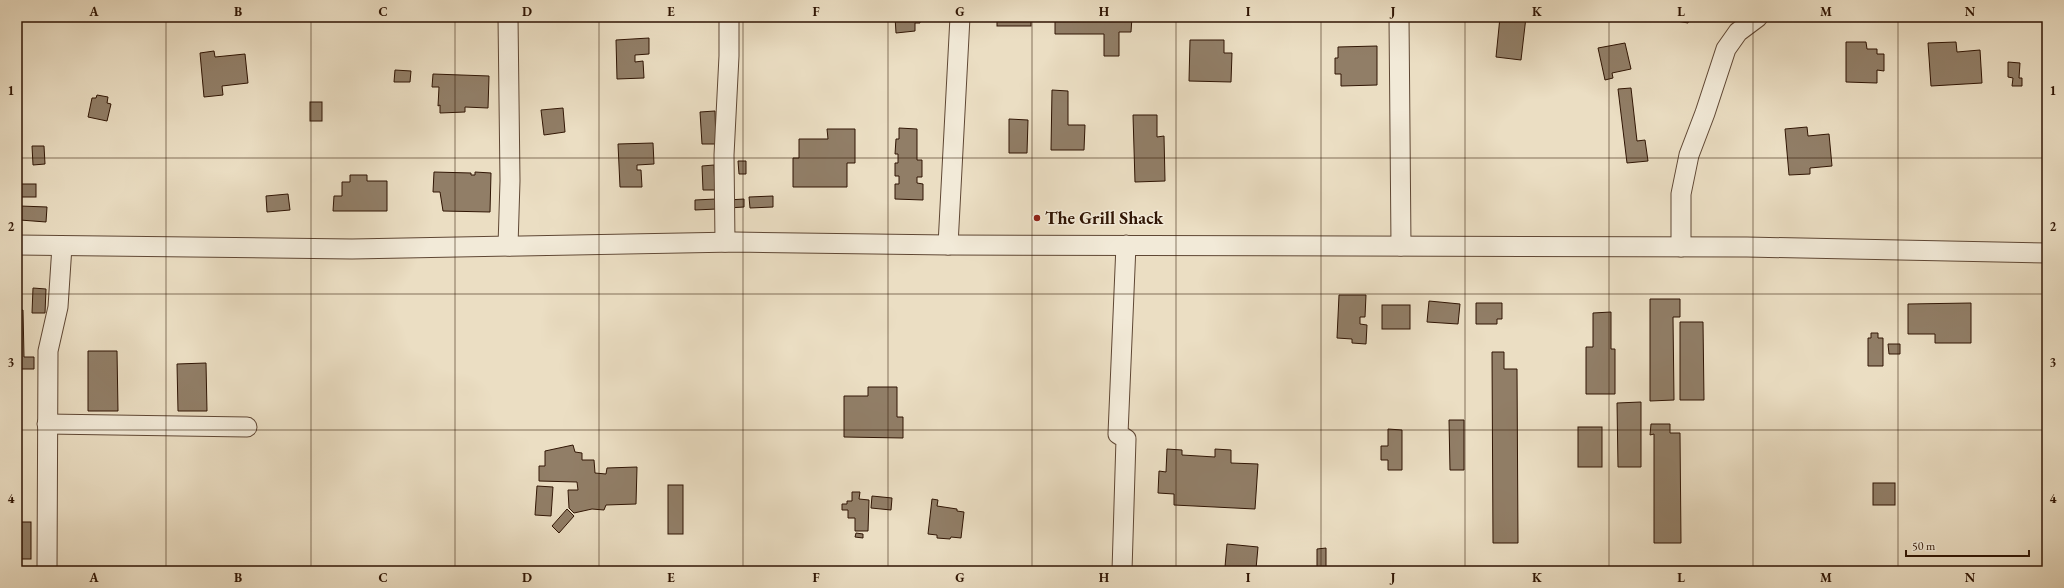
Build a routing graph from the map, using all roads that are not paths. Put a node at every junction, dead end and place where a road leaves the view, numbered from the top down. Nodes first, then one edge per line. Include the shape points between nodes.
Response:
1 (508, 17) edge
2 (729, 17) edge
3 (960, 17) edge
4 (1399, 17) edge
5 (1758, 17) edge
6 (725, 242) junction
7 (17, 245) edge
8 (948, 245) junction
9 (1126, 245) junction
10 (62, 246) junction
11 (508, 246) junction
12 (1401, 246) junction
13 (1681, 247) junction
14 (2047, 252) edge
15 (47, 424) junction
16 (247, 426) dead end
17 (47, 571) edge
18 (1122, 571) edge

1 - 11 street
2 - 6 street via 724,155
3 - 8 street
4 - 12 street
5 - 13 street via 1738,32 1726,49 1689,155 1681,194
6 - 8 street
6 - 11 street
7 - 10 street
8 - 9 street
9 - 12 street
9 - 18 street via 1118,434 1126,439
10 - 11 street via 352,249
10 - 15 street via 58,307 48,351
12 - 13 street
13 - 14 street
15 - 16 street
15 - 17 street

